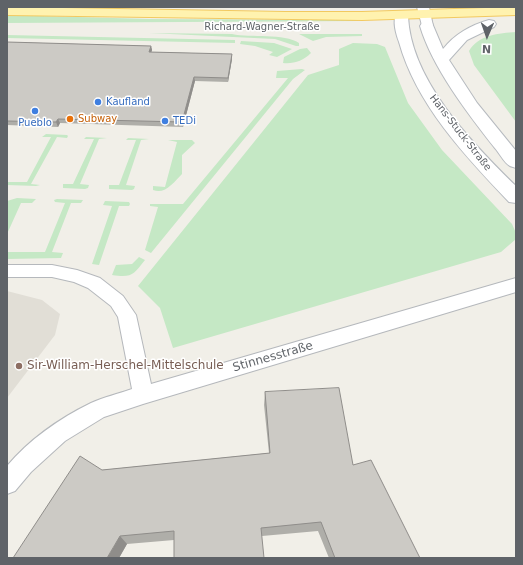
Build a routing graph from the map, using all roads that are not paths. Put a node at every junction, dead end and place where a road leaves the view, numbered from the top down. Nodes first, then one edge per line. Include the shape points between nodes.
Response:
1 (87, 10) edge
2 (7, 11) edge
3 (516, 11) edge
4 (402, 16) edge
5 (425, 16) edge
6 (516, 23) edge
7 (488, 24) junction
8 (176, 27) dead end
9 (442, 60) junction
10 (516, 162) edge
11 (516, 197) edge
12 (7, 271) edge
13 (516, 285) edge
14 (143, 395) junction
15 (7, 483) edge

1 - 2 main road, Richard-Wagner-Straße
1 - 4 main road, Richard-Wagner-Straße via 194,16
3 - 5 main road, Richard-Wagner-Straße
4 - 5 main road, Richard-Wagner-Straße
4 - 8 main road, Richard-Wagner-Straße
4 - 11 main road, Hans-Stuck-Straße via 404,37 413,64 430,95 466,143
5 - 7 main road, Richard-Wagner-Straße
5 - 9 main road via 429,36
6 - 7 main road, Richard-Wagner-Straße
7 - 9 main road via 460,37
9 - 10 main road via 487,129
12 - 14 street via 52,271 77,276 94,283 117,301 127,315
13 - 14 street, Stinnesstraße
14 - 15 street, Stinnesstraße via 98,410 58,434 23,464

